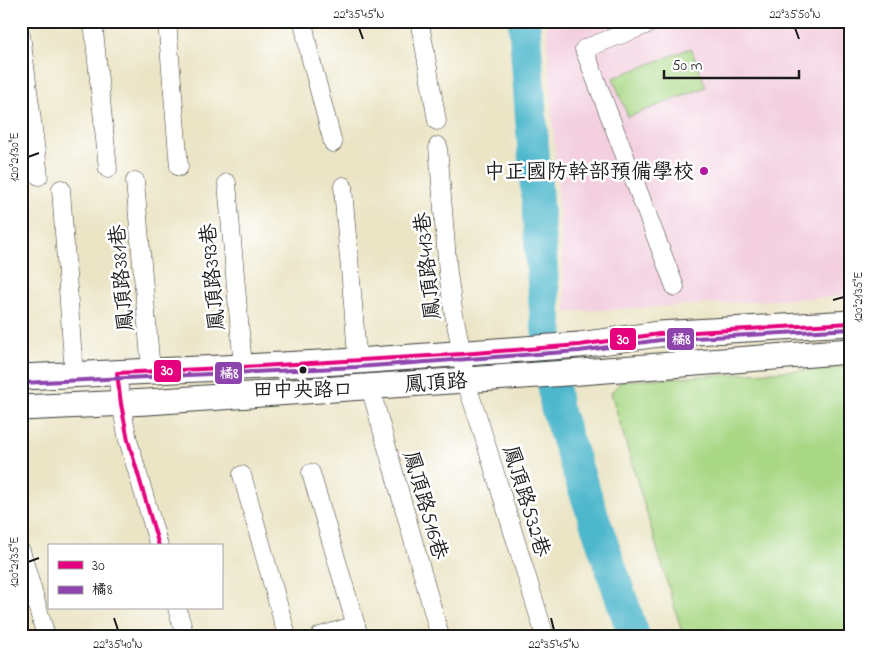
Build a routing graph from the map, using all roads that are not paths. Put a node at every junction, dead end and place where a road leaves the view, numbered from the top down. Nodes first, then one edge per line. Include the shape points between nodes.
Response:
1 (93, 21) edge
2 (167, 21) edge
3 (303, 21) edge
4 (419, 21) edge
5 (656, 21) edge
6 (21, 35) edge
7 (437, 121) dead end
8 (333, 143) dead end
9 (438, 146) dead end
10 (179, 167) dead end
11 (108, 169) dead end
12 (39, 176) dead end
13 (135, 180) dead end
14 (227, 183) dead end
15 (343, 186) dead end
16 (61, 190) dead end
17 (676, 287) dead end
18 (851, 323) edge
19 (851, 351) edge
20 (462, 354) junction
21 (357, 360) junction
22 (243, 367) junction
23 (151, 371) junction
24 (117, 373) junction
25 (74, 375) junction
26 (21, 377) edge
27 (465, 380) junction
28 (370, 386) junction
29 (121, 404) junction
30 (21, 408) edge
31 (311, 473) dead end
32 (242, 475) dead end
33 (158, 544) edge
34 (21, 550) edge
35 (178, 610) edge
36 (357, 630) edge
37 (46, 636) edge
38 (185, 636) edge
39 (287, 636) edge
40 (320, 636) edge
41 (440, 636) edge
42 (545, 636) edge

1 - 11 street
2 - 10 street
3 - 8 street
4 - 7 street
5 - 17 street via 584,48
6 - 12 street
9 - 20 street, 鳳頂路413巷 via 448,273
13 - 23 street, 鳳頂路381巷
14 - 22 street, 鳳頂路393巷
15 - 21 street
16 - 25 street
18 - 20 main road, 鳳頂路 via 659,334 579,345
19 - 27 main road, 鳳頂路
20 - 21 main road, 鳳頂路
20 - 27 street, 鳳頂路413巷
21 - 22 main road, 鳳頂路
22 - 23 main road, 鳳頂路
23 - 24 main road, 鳳頂路
24 - 25 main road, 鳳頂路
24 - 29 street
25 - 26 main road, 鳳頂路
27 - 28 main road, 鳳頂路
27 - 42 street, 鳳頂路532巷
28 - 29 main road, 鳳頂路
28 - 41 street, 鳳頂路516巷
29 - 30 main road, 鳳頂路
29 - 33 street via 128,440
31 - 36 street
32 - 39 street
34 - 37 street
35 - 38 street
36 - 40 street

